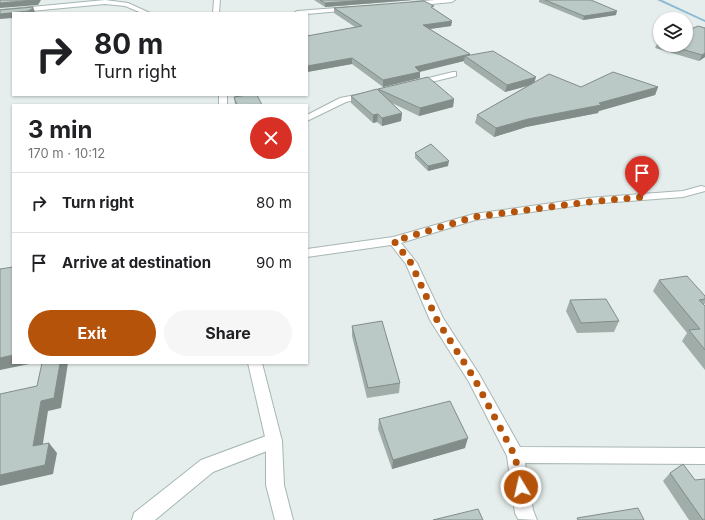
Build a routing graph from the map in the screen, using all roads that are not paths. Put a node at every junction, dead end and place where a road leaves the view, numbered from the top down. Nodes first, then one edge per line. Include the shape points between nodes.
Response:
1 (217, 0) edge
2 (452, 0) edge
3 (406, 4) edge
4 (354, 8) edge
5 (0, 12) edge
6 (145, 12) edge
7 (216, 12) edge
8 (308, 12) edge
9 (453, 74) dead end
10 (405, 86) edge
11 (374, 93) edge
12 (308, 118) edge
13 (701, 189) dead end
14 (394, 241) junction
15 (308, 254) edge
16 (255, 364) edge
17 (274, 441) junction
18 (515, 456) junction
19 (705, 456) edge
20 (141, 520) edge
21 (284, 520) edge
22 (528, 520) edge

1 - 7 street
2 - 3 street
4 - 8 street
5 - 6 street via 105,2 126,4
9 - 10 street
11 - 12 street via 343,100
13 - 14 street via 683,194 588,202 474,217
14 - 15 street
14 - 18 street via 411,263 437,320 474,378
16 - 17 street
17 - 20 street via 207,466
17 - 21 street via 276,485
18 - 19 street
18 - 22 street via 524,513

